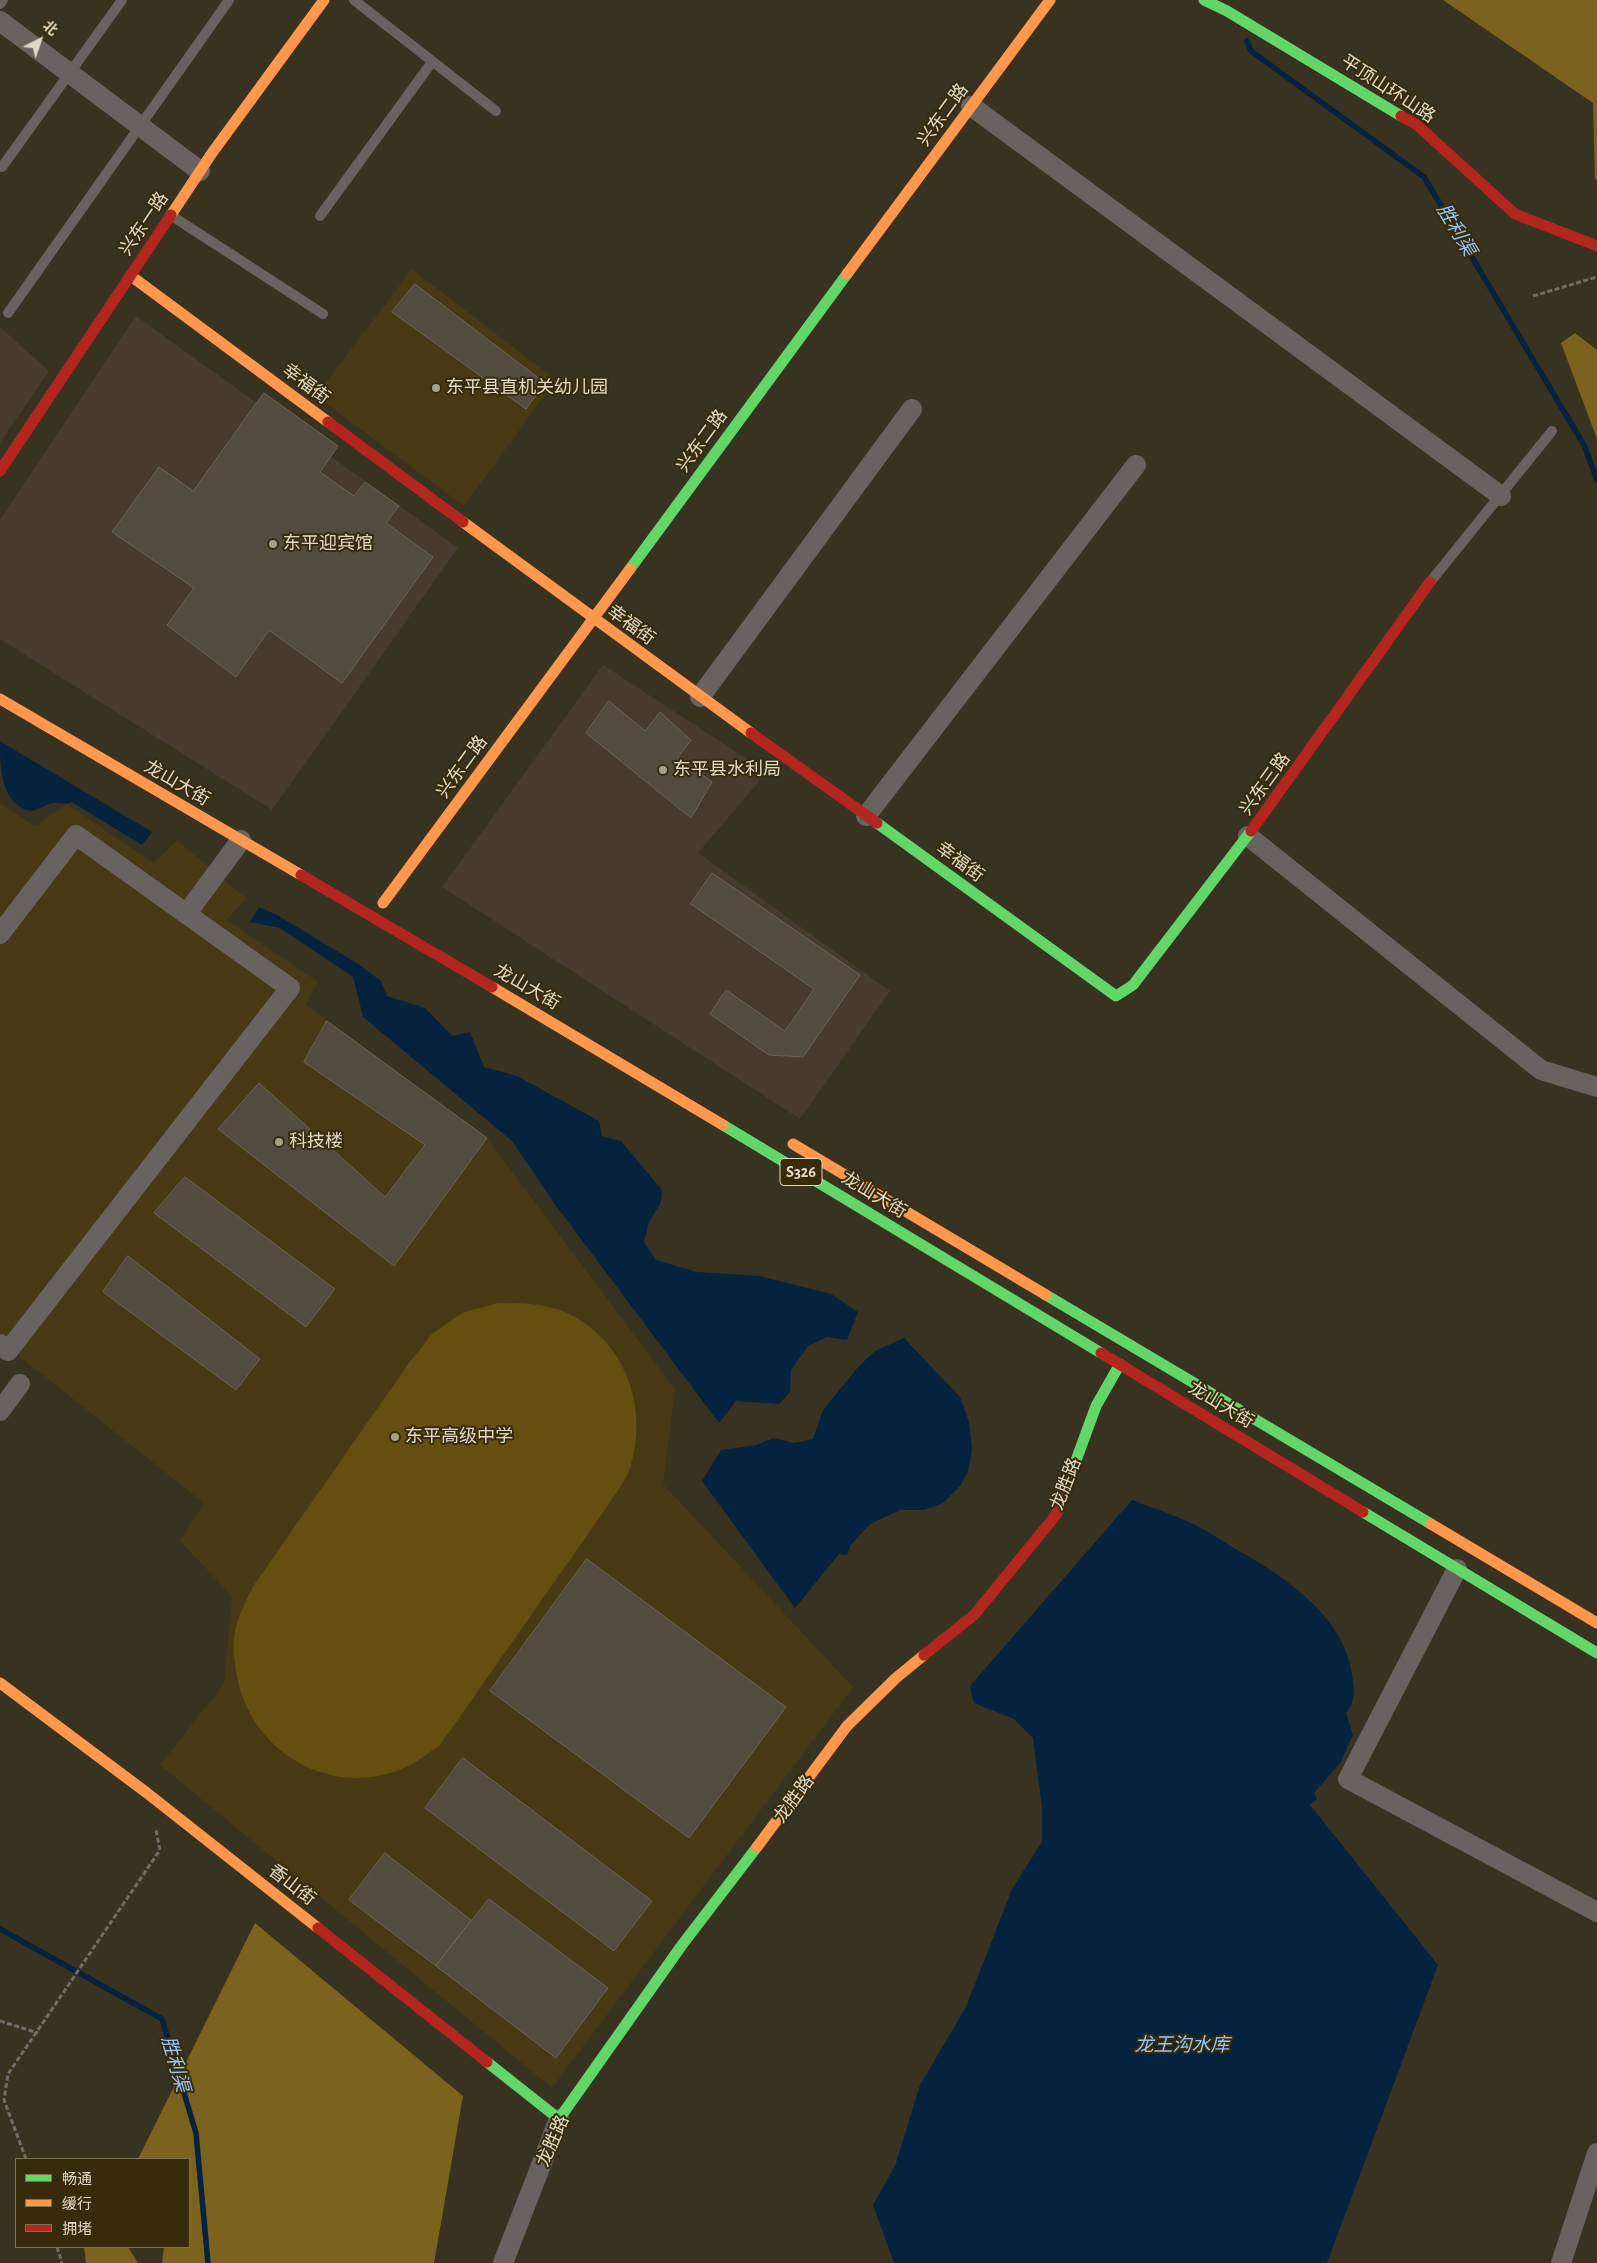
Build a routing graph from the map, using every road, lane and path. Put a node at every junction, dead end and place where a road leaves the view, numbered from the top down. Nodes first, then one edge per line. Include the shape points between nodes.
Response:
1 (3, 0) edge
2 (122, 0) edge
3 (229, 0) edge
4 (324, 0) edge
5 (354, 0) edge
6 (1050, 0) edge
7 (1204, 0) edge
8 (0, 4) edge
9 (0, 21) edge
10 (432, 62) junction
11 (70, 73) junction
12 (971, 106) junction
13 (496, 111) dead end
14 (140, 126) junction
15 (2, 167) dead end
16 (200, 171) junction
17 (171, 215) junction
18 (320, 216) dead end
19 (1597, 246) edge
20 (131, 276) junction
21 (1597, 278) edge
22 (1532, 296) dead end
23 (8, 313) dead end
24 (323, 314) dead end
25 (912, 409) dead end
26 (1552, 431) dead end
27 (1136, 465) dead end
28 (0, 471) edge
29 (1501, 496) junction
30 (1430, 582) joint
31 (592, 619) junction
32 (700, 697) junction
33 (0, 699) edge
34 (866, 816) junction
35 (1248, 836) junction
36 (241, 840) junction
37 (383, 903) dead end
38 (187, 914) junction
39 (0, 934) edge
40 (1116, 996) joint
41 (1597, 1087) edge
42 (781, 1137) dead end
43 (0, 1344) edge
44 (1120, 1364) junction
45 (20, 1384) dead end
46 (0, 1411) edge
47 (1457, 1568) junction
48 (1597, 1623) edge
49 (1597, 1653) edge
50 (0, 1683) edge
51 (147, 1793) junction
52 (1597, 1912) edge
53 (0, 2021) edge
54 (38, 2033) junction
55 (559, 2119) junction
56 (1597, 2153) edge
57 (26, 2158) edge
58 (57, 2248) edge
59 (62, 2263) edge
60 (504, 2263) edge
61 (1562, 2263) edge

1 - 8 lane
2 - 11 lane
3 - 14 lane
4 - 16 street, 兴东一路
5 - 10 lane
6 - 12 street, 兴东二路
7 - 19 street, 平顶山环山路 via 1418,126 1515,214
9 - 11 street
10 - 13 lane
10 - 18 lane
11 - 14 street
11 - 15 lane
12 - 29 street
12 - 31 street, 兴东二路
14 - 16 street
14 - 23 lane
16 - 17 street, 兴东一路
17 - 20 street, 兴东一路
17 - 24 lane
20 - 28 street, 兴东一路
20 - 31 street, 幸福街
21 - 22 path
25 - 32 street
26 - 29 lane
27 - 34 street
29 - 30 lane
30 - 35 street, 兴东三路
31 - 32 street, 幸福街
31 - 37 street, 兴东二路
32 - 34 street, 幸福街
33 - 36 street, 龙山大街 / S326
34 - 40 street, 幸福街
35 - 40 street, 兴东三路 via 1133,985
35 - 41 street via 1541,1070
36 - 38 street
36 - 44 street, 龙山大街 / S326 via 600,1050
38 - 39 street via 76,835
38 - 43 street via 290,988 8,1351
42 - 48 street, 龙山大街 / S326
44 - 47 street, 龙山大街 / S326
44 - 55 street, 龙胜路 via 1096,1406 1056,1515 974,1614 896,1678 847,1726 682,1945
45 - 46 street
47 - 49 street, 龙山大街 / S326
47 - 52 street via 1348,1779
50 - 51 street, 香山街
51 - 54 path via 160,1850
51 - 55 street, 香山街
53 - 54 path
54 - 57 path via 8,2074 4,2100
55 - 60 street, 龙胜路
56 - 61 street
58 - 59 path

